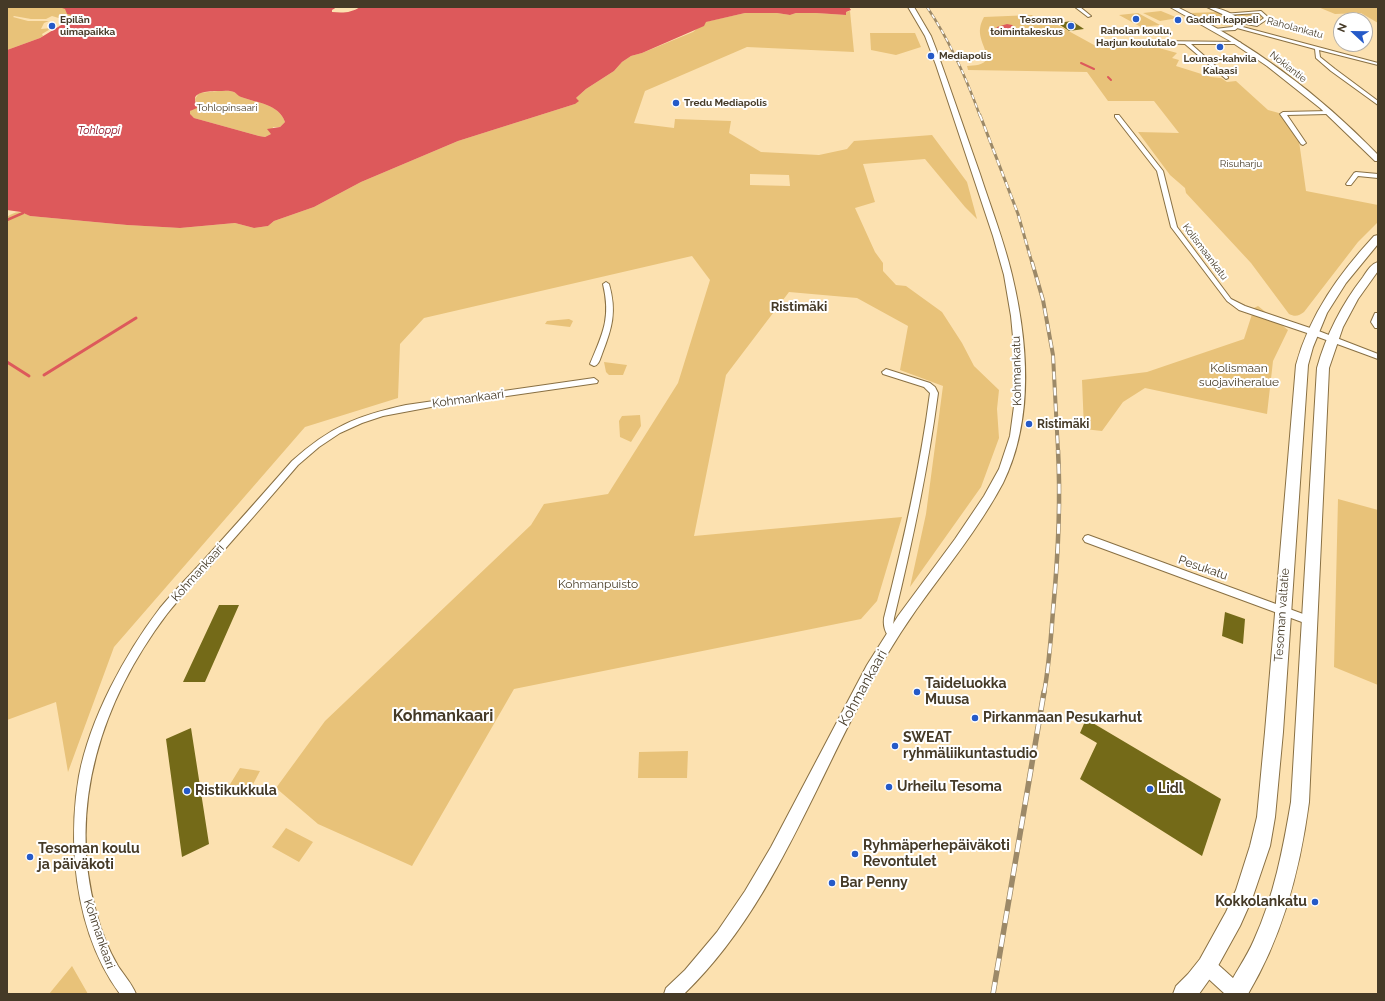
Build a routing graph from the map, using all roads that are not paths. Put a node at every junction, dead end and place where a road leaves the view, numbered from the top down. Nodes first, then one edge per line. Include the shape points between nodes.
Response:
1 (911, 7) edge
2 (1077, 7) edge
3 (1173, 7) edge
4 (1210, 7) edge
5 (1253, 7) edge
6 (1260, 12) junction
7 (1225, 14) junction
8 (1089, 16) dead end
9 (1240, 25) junction
10 (1256, 25) junction
11 (1217, 30) junction
12 (1154, 42) dead end
13 (1187, 43) junction
14 (1239, 43) junction
15 (1317, 48) junction
16 (1378, 59) edge
17 (1378, 64) edge
18 (1226, 78) dead end
19 (1378, 103) edge
20 (1327, 112) junction
21 (1117, 116) dead end
22 (1303, 143) dead end
23 (1378, 159) edge
24 (1378, 176) edge
25 (1349, 184) dead end
26 (1378, 238) edge
27 (1378, 265) edge
28 (606, 284) dead end
29 (1378, 316) edge
30 (1378, 326) edge
31 (1313, 332) junction
32 (1332, 339) junction
33 (1378, 357) edge
34 (594, 364) dead end
35 (886, 372) dead end
36 (594, 381) dead end
37 (1088, 539) dead end
38 (1283, 611) junction
39 (1310, 621) junction
40 (893, 634) junction
41 (1196, 984) edge
42 (128, 994) edge
43 (672, 994) edge
44 (1237, 994) edge

1 - 40 street, Kohmankatu via 930,41 1003,255 1009,279 1018,347 1019,390 1018,421 1011,450 995,487 984,507
2 - 8 street
3 - 11 main road, Nokiantie
4 - 7 street
5 - 6 street
6 - 7 street
6 - 10 street via 1267,18
7 - 9 street
9 - 10 street, Raholankatu
9 - 11 street, Raholankatu via 1234,29
9 - 15 street, Raholankatu
10 - 16 street, Raholankatu via 1266,30
11 - 14 main road, Nokiantie
12 - 13 street
13 - 14 street
13 - 18 street
14 - 20 main road, Nokiantie
15 - 17 street, Raholankatu
15 - 19 street via 1318,57
20 - 22 street via 1283,114
20 - 23 main road, Nokiantie
21 - 31 street, Kolismaankatu via 1160,171 1174,227 1229,300 1242,308
24 - 25 street via 1356,174
26 - 31 main road, Tesoman valtatie via 1346,275
27 - 32 main road via 1351,302
28 - 34 street via 612,318
29 - 30 street via 1375,322
31 - 32 street, Kolismaankatu
31 - 38 main road, Tesoman valtatie via 1302,365
32 - 33 street, Kolismaankatu
32 - 39 main road via 1325,357 1321,383
35 - 40 street via 927,385 934,393 929,441 911,531 889,618 888,626
36 - 42 street, Kohmankaari via 404,408 348,424 317,443 295,462 164,611 124,673 97,732 85,774 81,806 82,874 88,910 112,971
37 - 38 street, Pesukatu
38 - 39 street, Pesukatu
38 - 41 main road, Tesoman valtatie via 1269,794 1260,846 1242,898
39 - 44 main road via 1300,802 1295,843 1278,908 1267,938
40 - 43 street, Kohmankaari via 862,687 747,905 715,950
41 - 44 street

